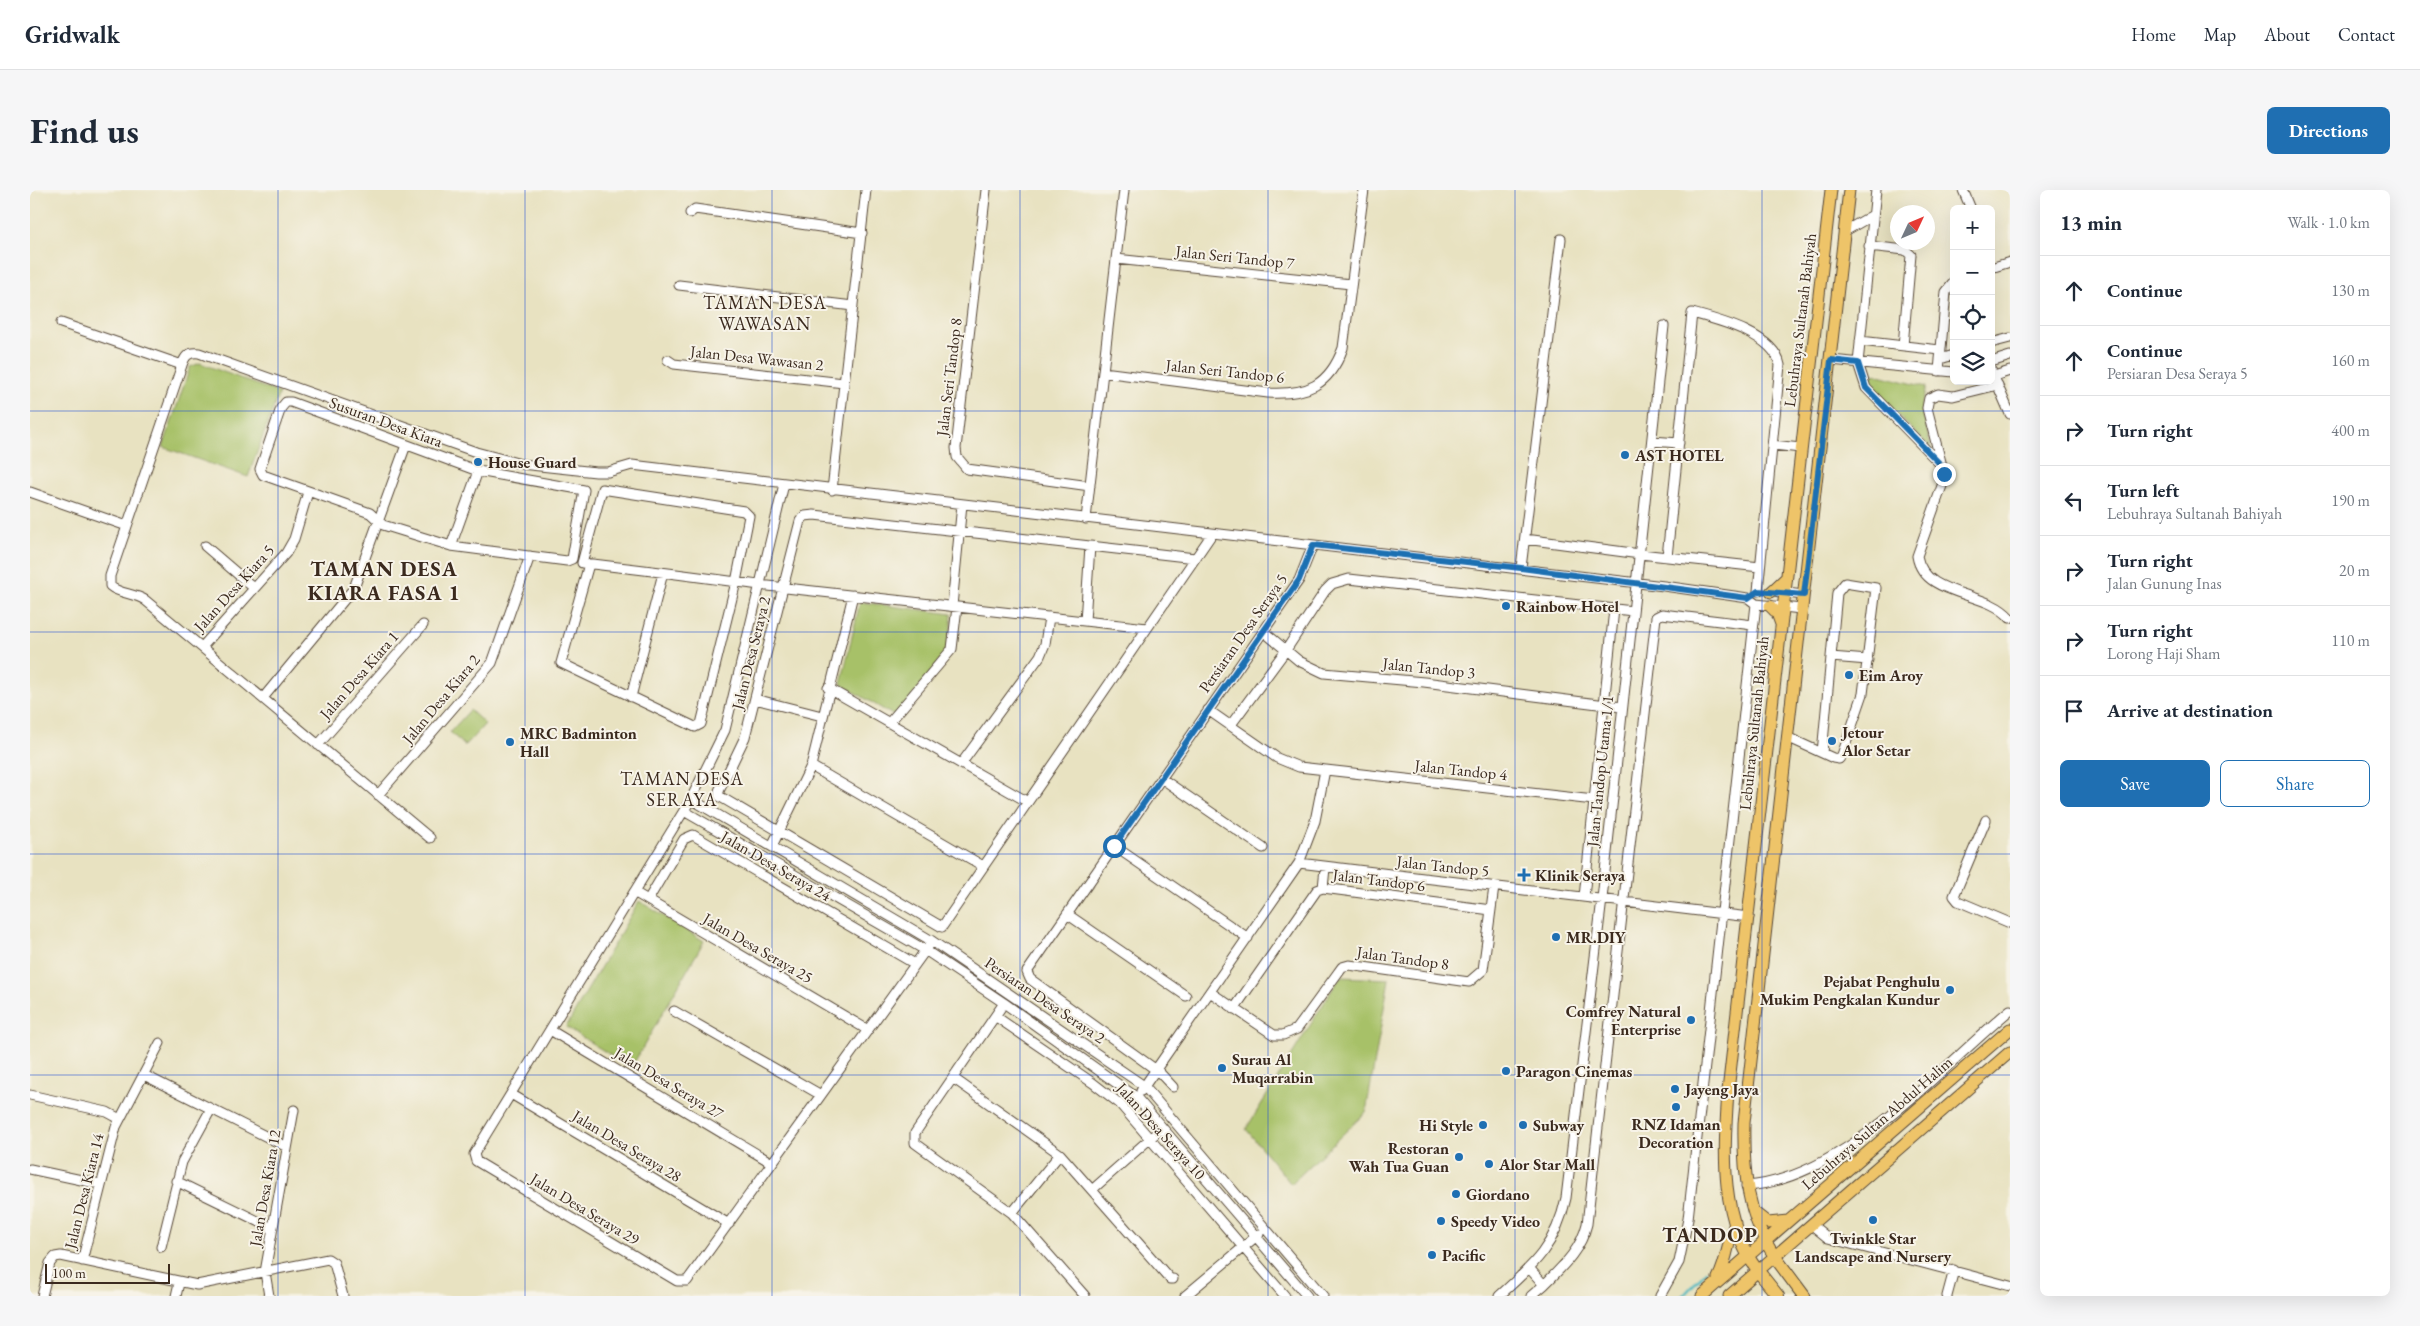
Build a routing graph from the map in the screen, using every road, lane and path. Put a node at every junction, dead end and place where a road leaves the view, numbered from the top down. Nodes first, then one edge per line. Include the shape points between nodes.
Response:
1 (866, 190) edge
2 (986, 190) edge
3 (1124, 190) edge
4 (1364, 190) edge
5 (1831, 190) edge
6 (1836, 190) edge
7 (1876, 190) edge
8 (1963, 190) edge
9 (1849, 191) edge
10 (1969, 205) edge
11 (690, 213) dead end
12 (1873, 215) junction
13 (1845, 231) junction
14 (862, 233) junction
15 (1561, 239) dead end
16 (1869, 246) junction
17 (1116, 259) junction
18 (2010, 262) edge
19 (1995, 264) edge
20 (1351, 284) junction
21 (679, 285) dead end
22 (1950, 287) edge
23 (853, 306) junction
24 (61, 323) dead end
25 (1664, 326) dead end
26 (2010, 338) edge
27 (1860, 341) junction
28 (1995, 343) edge
29 (1902, 346) junction
30 (1940, 354) junction
31 (1950, 355) edge
32 (2010, 356) edge
33 (668, 360) dead end
34 (1831, 360) junction
35 (1995, 361) edge
36 (1858, 363) junction
37 (182, 365) junction
38 (1939, 371) junction
39 (1103, 372) junction
40 (1950, 372) edge
41 (2010, 372) edge
42 (1995, 377) edge
43 (1995, 379) edge
44 (844, 383) junction
45 (1977, 385) edge
46 (2010, 414) edge
47 (1652, 441) junction
48 (1678, 443) junction
49 (406, 445) junction
50 (1772, 445) junction
51 (1802, 448) junction
52 (1942, 466) junction
53 (478, 471) junction
54 (784, 484) junction
55 (1090, 486) junction
56 (832, 490) junction
57 (30, 492) edge
58 (308, 492) junction
59 (962, 504) junction
60 (1086, 519) junction
61 (380, 522) junction
62 (127, 526) junction
63 (960, 530) junction
64 (1212, 534) junction
65 (1525, 539) junction
66 (1313, 545) junction
67 (205, 546) dead end
68 (451, 546) junction
69 (1090, 546) junction
70 (1640, 554) junction
71 (530, 556) junction
72 (1667, 557) junction
73 (1195, 558) junction
74 (589, 564) junction
75 (1760, 566) junction
76 (1521, 568) junction
77 (663, 573) junction
78 (1786, 578) junction
79 (736, 582) junction
80 (1636, 583) junction
81 (760, 585) junction
82 (783, 587) junction
83 (254, 588) junction
84 (1758, 591) junction
85 (1771, 592) junction
86 (1784, 593) junction
87 (853, 595) junction
88 (1804, 595) junction
89 (1748, 598) junction
90 (1756, 604) junction
91 (955, 606) junction
92 (1770, 606) junction
93 (1614, 608) junction
94 (1783, 608) junction
95 (1802, 609) junction
96 (1633, 611) junction
97 (1050, 617) junction
98 (2010, 618) edge
99 (1085, 621) junction
100 (1753, 625) junction
101 (423, 626) dead end
102 (1147, 628) junction
103 (1781, 628) junction
104 (1264, 631) junction
105 (202, 647) junction
106 (1286, 650) junction
107 (1831, 657) junction
108 (1868, 660) junction
109 (828, 688) junction
110 (631, 697) junction
111 (263, 698) junction
112 (755, 699) junction
113 (1604, 704) junction
114 (1622, 707) junction
115 (1208, 710) junction
116 (822, 716) junction
117 (889, 723) junction
118 (1230, 726) junction
119 (1786, 737) junction
120 (318, 745) junction
121 (1822, 753) junction
122 (961, 764) junction
123 (811, 766) junction
124 (1325, 770) junction
125 (1161, 778) junction
126 (378, 795) junction
127 (691, 800) junction
128 (1594, 800) junction
129 (1028, 802) junction
130 (684, 811) junction
131 (1986, 820) dead end
132 (779, 833) junction
133 (430, 838) dead end
134 (772, 846) junction
135 (1114, 846) junction
136 (1263, 848) dead end
137 (1299, 864) junction
138 (983, 866) junction
139 (1325, 868) junction
140 (1494, 887) junction
141 (1323, 888) junction
142 (634, 892) junction
143 (1584, 897) junction
144 (1602, 899) junction
145 (648, 900) junction
146 (1624, 901) junction
147 (1491, 910) junction
148 (1721, 913) junction
149 (1067, 914) junction
150 (1748, 917) junction
151 (2010, 924) edge
152 (1248, 938) junction
153 (932, 941) junction
154 (925, 950) junction
155 (914, 964) junction
156 (1210, 992) junction
157 (1186, 996) dead end
158 (1004, 1003) junction
159 (1234, 1009) junction
160 (2010, 1010) edge
161 (674, 1011) dead end
162 (995, 1016) junction
163 (2010, 1029) edge
164 (550, 1030) junction
165 (868, 1030) junction
166 (160, 1043) dead end
167 (2009, 1055) edge
168 (1156, 1070) junction
169 (144, 1075) junction
170 (953, 1078) junction
171 (1144, 1086) junction
172 (1173, 1087) dead end
173 (511, 1094) junction
174 (821, 1095) junction
175 (30, 1096) edge
176 (1136, 1097) junction
177 (211, 1108) junction
178 (294, 1110) dead end
179 (120, 1119) junction
180 (1162, 1128) junction
181 (1150, 1138) junction
182 (287, 1147) junction
183 (1060, 1154) junction
184 (772, 1163) junction
185 (30, 1170) edge
186 (176, 1182) junction
187 (100, 1184) junction
188 (1746, 1186) junction
189 (1093, 1189) junction
190 (1752, 1209) junction
191 (1012, 1213) junction
192 (1788, 1221) junction
193 (1735, 1223) junction
194 (728, 1224) junction
195 (1812, 1225) junction
196 (272, 1228) junction
197 (1265, 1228) junction
198 (1256, 1236) junction
199 (1765, 1242) junction
200 (1244, 1246) junction
201 (161, 1248) dead end
202 (1748, 1256) junction
203 (1775, 1257) junction
204 (82, 1261) junction
205 (1530, 1269) junction
206 (1954, 1270) junction
207 (1758, 1271) junction
208 (266, 1272) junction
209 (1172, 1279) dead end
210 (179, 1283) junction
211 (1715, 1283) junction
212 (1544, 1285) junction
213 (2010, 1286) edge
214 (42, 1294) edge
215 (176, 1296) edge
216 (269, 1296) edge
217 (343, 1296) edge
218 (1084, 1296) edge
219 (1186, 1296) edge
220 (1285, 1296) edge
221 (1307, 1296) edge
222 (1323, 1296) edge
223 (1499, 1296) edge
224 (1531, 1296) edge
225 (1660, 1296) edge
226 (1702, 1296) edge
227 (1729, 1296) edge
228 (1778, 1296) edge
229 (1804, 1296) edge
230 (1948, 1296) edge

1 - 14 street
2 - 55 street, Jalan Seri Tandop 8 via 956,457 967,469
3 - 17 street
4 - 20 street, Jalan Seri Tandop 6
5 - 51 main road, Lebuhraya Sultanah Bahiyah
6 - 9 main road
7 - 12 street
8 - 10 street
9 - 13 main road, Lebuhraya Sultanah Bahiyah
11 - 14 street via 695,210
12 - 13 street
12 - 16 street
13 - 34 main road, Lebuhraya Sultanah Bahiyah
14 - 23 street
15 - 65 street
16 - 27 street
16 - 29 street via 1906,250 1911,255
17 - 20 street, Jalan Seri Tandop 7
17 - 39 street
18 - 19 street
20 - 39 street, Jalan Seri Tandop 6 via 1344,348 1319,385 1312,389 1287,394 1268,393
21 - 23 street
22 - 30 street via 1946,292
23 - 44 street
24 - 37 street
25 - 47 street, Jalan Tandop Utama 1/1
26 - 28 street
27 - 29 street
27 - 36 street
29 - 30 street
30 - 31 street
30 - 38 street
32 - 35 street
33 - 44 street, Jalan Desa Wawasan 2 via 674,364
34 - 36 street
34 - 88 main road, Lebuhraya Sultanah Bahiyah
36 - 38 street
36 - 52 street via 1866,388
37 - 54 street via 188,354 199,352 476,452 521,464 596,472 632,465
37 - 62 street
38 - 40 street
39 - 55 street
41 - 42 street
43 - 46 street
44 - 56 street
45 - 52 street via 1953,396 1932,395 1927,408
47 - 48 street
47 - 70 street, Jalan Tandop Utama 1/1
48 - 50 street via 1692,313 1741,329 1768,344 1778,355 1780,364
48 - 72 street
49 - 53 street, Susuran Desa Kiara
49 - 58 street, Susuran Desa Kiara via 290,402 284,404 260,472
49 - 61 street
50 - 51 street
50 - 75 street
51 - 78 main road, Lebuhraya Sultanah Bahiyah
52 - 98 street via 1943,483 1917,556 1918,564 1938,583 2001,609
53 - 68 street
53 - 71 street, Susuran Desa Kiara via 584,490 572,559
54 - 56 street
54 - 81 street
55 - 60 street
56 - 59 street
57 - 62 street
58 - 61 street via 370,513
58 - 83 street, Jalan Desa Kiara 5 via 291,546
59 - 60 street
59 - 63 street
60 - 64 street
61 - 68 street
61 - 111 street via 354,588
62 - 105 street via 110,576 110,586 140,597
63 - 69 street
63 - 82 street, Jalan Desa Seraya 2 via 805,516 800,521
63 - 91 street
64 - 66 street
64 - 73 street
65 - 70 street
65 - 76 street
66 - 76 street
66 - 104 street, Persiaran Desa Seraya 5 via 1299,580
67 - 83 street
68 - 71 street
69 - 73 street
69 - 99 street
70 - 72 street
70 - 80 street, Jalan Tandop Utama 1/1
71 - 126 street, Jalan Desa Kiara 2 via 492,663
72 - 75 street
73 - 102 street
74 - 77 street
74 - 79 street via 582,563 600,493 606,488 748,513
74 - 110 street via 561,662
75 - 84 street
76 - 80 street
77 - 79 street
77 - 110 street
78 - 85 main road
78 - 86 main road, Lebuhraya Sultanah Bahiyah
79 - 81 street
79 - 110 street via 700,726 695,727
80 - 89 street
80 - 96 street, Jalan Tandop Utama 1/1
81 - 82 street
81 - 127 street via 725,730
82 - 87 street
82 - 112 street, Jalan Desa Seraya 2
83 - 105 street, Jalan Desa Kiara 5
84 - 85 street
84 - 89 street
85 - 86 street
86 - 88 street
86 - 94 main road, Lebuhraya Sultanah Bahiyah
87 - 91 street
87 - 109 street
88 - 95 main road, Lebuhraya Sultanah Bahiyah
89 - 90 street
90 - 92 street
90 - 100 street
91 - 97 street
91 - 117 street via 952,649
92 - 94 street
92 - 103 main road via 1779,618
93 - 96 street
93 - 106 street via 1349,579 1332,584 1325,591
93 - 113 street
94 - 95 street
94 - 103 main road, Lebuhraya Sultanah Bahiyah
95 - 119 main road, Lebuhraya Sultanah Bahiyah
96 - 114 street, Jalan Tandop Utama 1/1
97 - 99 street
97 - 122 street via 1040,656
99 - 102 street
100 - 146 street via 1662,614 1656,617
100 - 148 street
101 - 120 street, Jalan Desa Kiara 1
102 - 129 street
103 - 150 main road, Lebuhraya Sultanah Bahiyah
104 - 106 street, Jalan Tandop 3
104 - 115 street, Persiaran Desa Seraya 5
105 - 111 street
106 - 113 street, Jalan Tandop 3 via 1299,661 1324,673
106 - 118 street
107 - 108 street
107 - 108 street via 1837,593 1845,584 1876,588
107 - 121 street
108 - 121 street via 1863,694 1842,755 1836,759
109 - 116 street
109 - 117 street
111 - 120 street
112 - 116 street
112 - 132 street, Jalan Desa Seraya 2 via 740,751 720,796
113 - 114 street, Jalan Tandop 3
113 - 128 street
114 - 144 street, Jalan Tandop Utama 1/1
115 - 118 street, Jalan Tandop 4
115 - 125 street, Persiaran Desa Seraya 5
116 - 123 street
117 - 122 street
118 - 124 street, Jalan Tandop 4 via 1288,764
119 - 121 street
119 - 188 main road, Lebuhraya Sultanah Bahiyah via 1744,1123
120 - 126 street
122 - 129 street
123 - 132 street
123 - 138 street
124 - 128 street, Jalan Tandop 4
124 - 137 street via 1314,821
125 - 135 street, Persiaran Desa Seraya 5
125 - 136 street
126 - 133 street
127 - 130 street
127 - 134 street, Persiaran Desa Seraya 2
128 - 143 street
129 - 138 street
130 - 142 street
130 - 154 street, Persiaran Desa Seraya 2
131 - 151 street via 1954,896 1964,904
132 - 134 street
132 - 138 street via 942,927
134 - 153 street, Persiaran Desa Seraya 2
135 - 149 street, Persiaran Desa Seraya 5
135 - 152 street
137 - 139 street, Jalan Tandop 5
137 - 152 street
139 - 140 street, Jalan Tandop 5
139 - 141 street
140 - 143 street, Jalan Tandop 5
140 - 147 street, Jalan Tandop 8
141 - 147 street, Jalan Tandop 6
141 - 159 street, Jalan Tandop 6 via 1314,893
142 - 145 street, Jalan Desa Seraya 25
142 - 164 street
143 - 144 street, Jalan Tandop 5
144 - 146 street, Jalan Tandop 5
144 - 205 street, Jalan Tandop Utama 1/1 via 1566,1198 1553,1237
145 - 155 street, Jalan Desa Seraya 24 via 684,839 693,835
145 - 165 street, Jalan Desa Seraya 25
146 - 148 street, Jalan Tandop 5
146 - 212 street via 1587,1224 1569,1261
147 - 159 street, Jalan Tandop 8 via 1483,970 1469,982 1349,965 1342,967 1297,1029 1283,1035 1274,1035
148 - 150 street, Jalan Tandop 5
148 - 225 street via 1685,1241 1676,1268
149 - 157 street
149 - 168 street, Persiaran Desa Seraya 5 via 1027,976
150 - 193 main road, Lebuhraya Sultanah Bahiyah via 1724,1147 1727,1189
152 - 156 street
153 - 154 street
153 - 171 street, Persiaran Desa Seraya 2
154 - 155 street
154 - 158 street, Persiaran Desa Seraya 2
155 - 165 street
156 - 159 street, Jalan Tandop 8
156 - 168 street
158 - 162 street
158 - 176 street, Persiaran Desa Seraya 2
160 - 188 street via 1884,1120 1830,1159 1795,1176
161 - 174 street
162 - 170 street
162 - 181 street, Jalan Desa Seraya 10 via 1107,1093
163 - 192 main road, Lebuhraya Sultan Abdul Halim
164 - 173 street
164 - 184 street, Jalan Desa Seraya 27
165 - 174 street
166 - 169 street, Jalan Desa Kiara 14
167 - 195 main road, Lebuhraya Sultan Abdul Halim
168 - 171 street
168 - 172 street
169 - 177 street
169 - 179 street, Jalan Desa Kiara 14
170 - 183 street
170 - 191 street via 915,1133 915,1143
171 - 176 street
171 - 197 street, Persiaran Desa Seraya 2
173 - 194 street, Jalan Desa Seraya 28
173 - 194 street, Jalan Desa Seraya 29 via 474,1154 476,1161 677,1281 686,1281
174 - 184 street
175 - 179 street via 107,1112
176 - 180 street, Persiaran Desa Seraya 2
177 - 182 street
177 - 186 street via 190,1144
178 - 182 street, Jalan Desa Kiara 12
179 - 187 street, Jalan Desa Kiara 14
180 - 181 street
180 - 198 street, Persiaran Desa Seraya 2
181 - 189 street
181 - 200 street, Jalan Desa Seraya 10
182 - 196 street, Jalan Desa Kiara 12
183 - 189 street
183 - 191 street
184 - 194 street
185 - 187 street
186 - 196 street
186 - 201 street
187 - 204 street, Jalan Desa Kiara 14
188 - 190 main road, Lebuhraya Sultanah Bahiyah
189 - 209 street
190 - 192 main road via 1768,1223
190 - 199 main road, Lebuhraya Sultanah Bahiyah
191 - 218 street
192 - 199 main road, Lebuhraya Sultan Abdul Halim
193 - 202 main road, Lebuhraya Sultanah Bahiyah
193 - 211 main road via 1725,1261
195 - 203 main road, Lebuhraya Sultan Abdul Halim
195 - 206 street via 1828,1238
196 - 208 street, Jalan Desa Kiara 12
197 - 198 street
197 - 222 street, Persiaran Desa Seraya 2
198 - 200 street
198 - 221 street, Persiaran Desa Seraya 2
199 - 202 main road, Lebuhraya Sultan Abdul Halim
199 - 203 main road, Lebuhraya Sultanah Bahiyah
200 - 219 street
200 - 220 street, Jalan Desa Seraya 10
202 - 207 main road, Lebuhraya Sultanah Bahiyah
202 - 211 main road, Lebuhraya Sultan Abdul Halim
203 - 207 main road, Lebuhraya Sultan Abdul Halim
203 - 229 highway
204 - 210 street
204 - 214 street via 55,1257 50,1263
205 - 212 street
205 - 223 street, Jalan Tandop Utama 1/1
206 - 213 street
206 - 230 street
207 - 227 main road, Lebuhraya Sultan Abdul Halim
207 - 228 highway
208 - 210 street via 197,1285
208 - 216 street, Jalan Desa Kiara 12
208 - 217 street via 328,1258 334,1263
210 - 215 street
211 - 226 main road, Lebuhraya Sultan Abdul Halim
212 - 224 street

